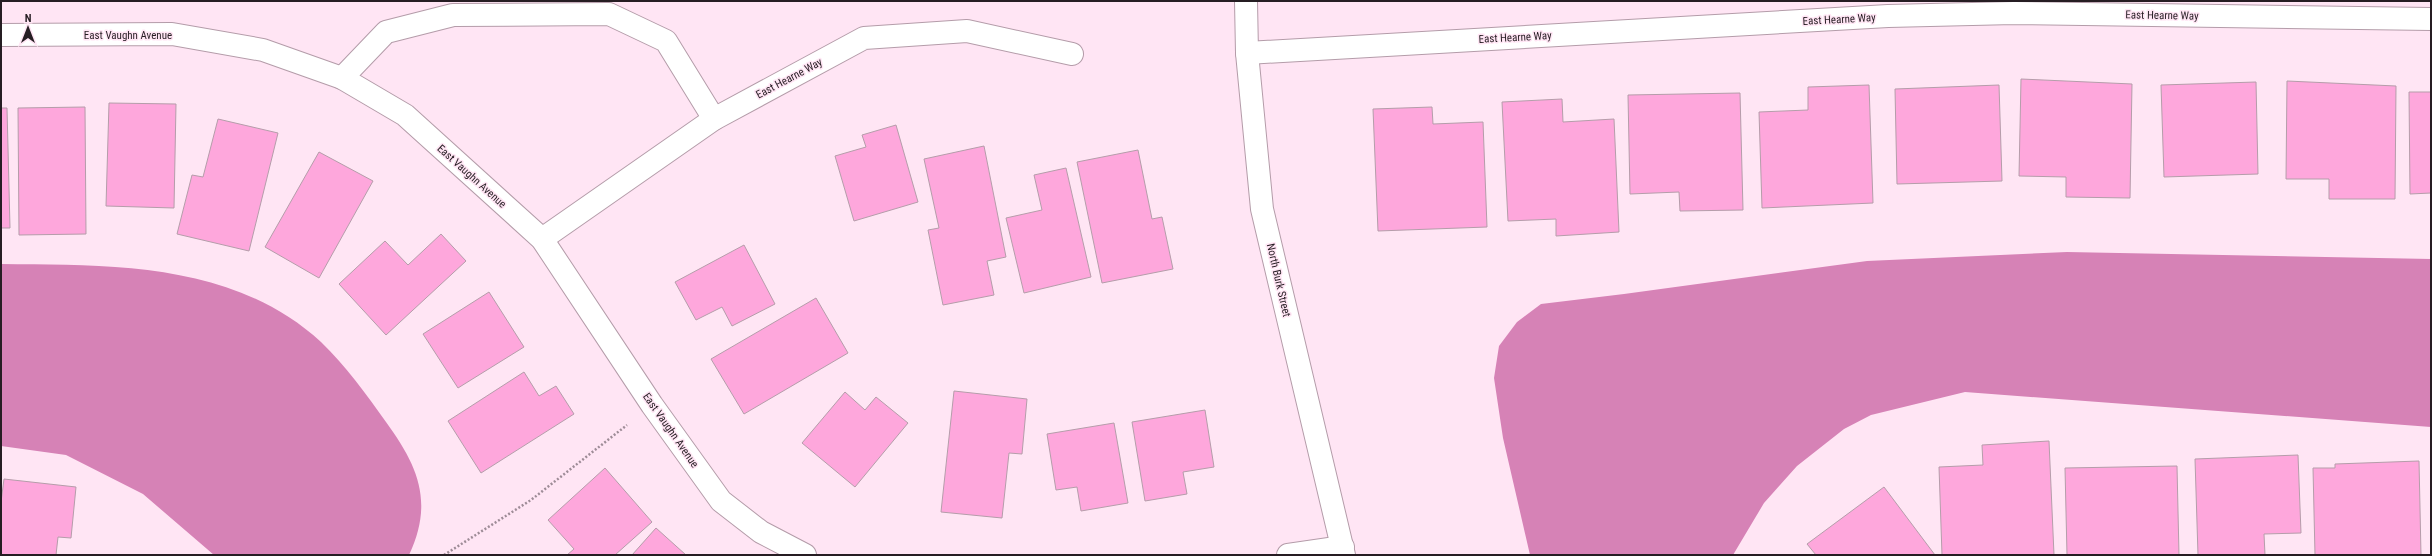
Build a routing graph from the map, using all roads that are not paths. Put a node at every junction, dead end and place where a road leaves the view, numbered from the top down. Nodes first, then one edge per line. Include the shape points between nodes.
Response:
1 (1246, 1) edge
2 (2431, 19) edge
3 (1, 35) edge
4 (1247, 53) junction
5 (1072, 54) dead end
6 (342, 78) junction
7 (714, 118) junction
8 (542, 240) junction
9 (1344, 551) edge
10 (805, 555) edge
11 (1288, 555) edge

1 - 4 street, North Burk Street
2 - 4 street, East Hearne Way via 2014,13 1888,16
3 - 6 street, East Vaughn Avenue via 172,34 263,50
4 - 9 street, North Burk Street via 1262,209
5 - 7 street, East Hearne Way via 967,31 864,38
6 - 7 street via 386,32 453,15 609,14 666,41
6 - 8 street, East Vaughn Avenue via 405,115
7 - 8 street, East Hearne Way
8 - 10 street, East Vaughn Avenue via 652,405 721,502 761,532
9 - 11 street

